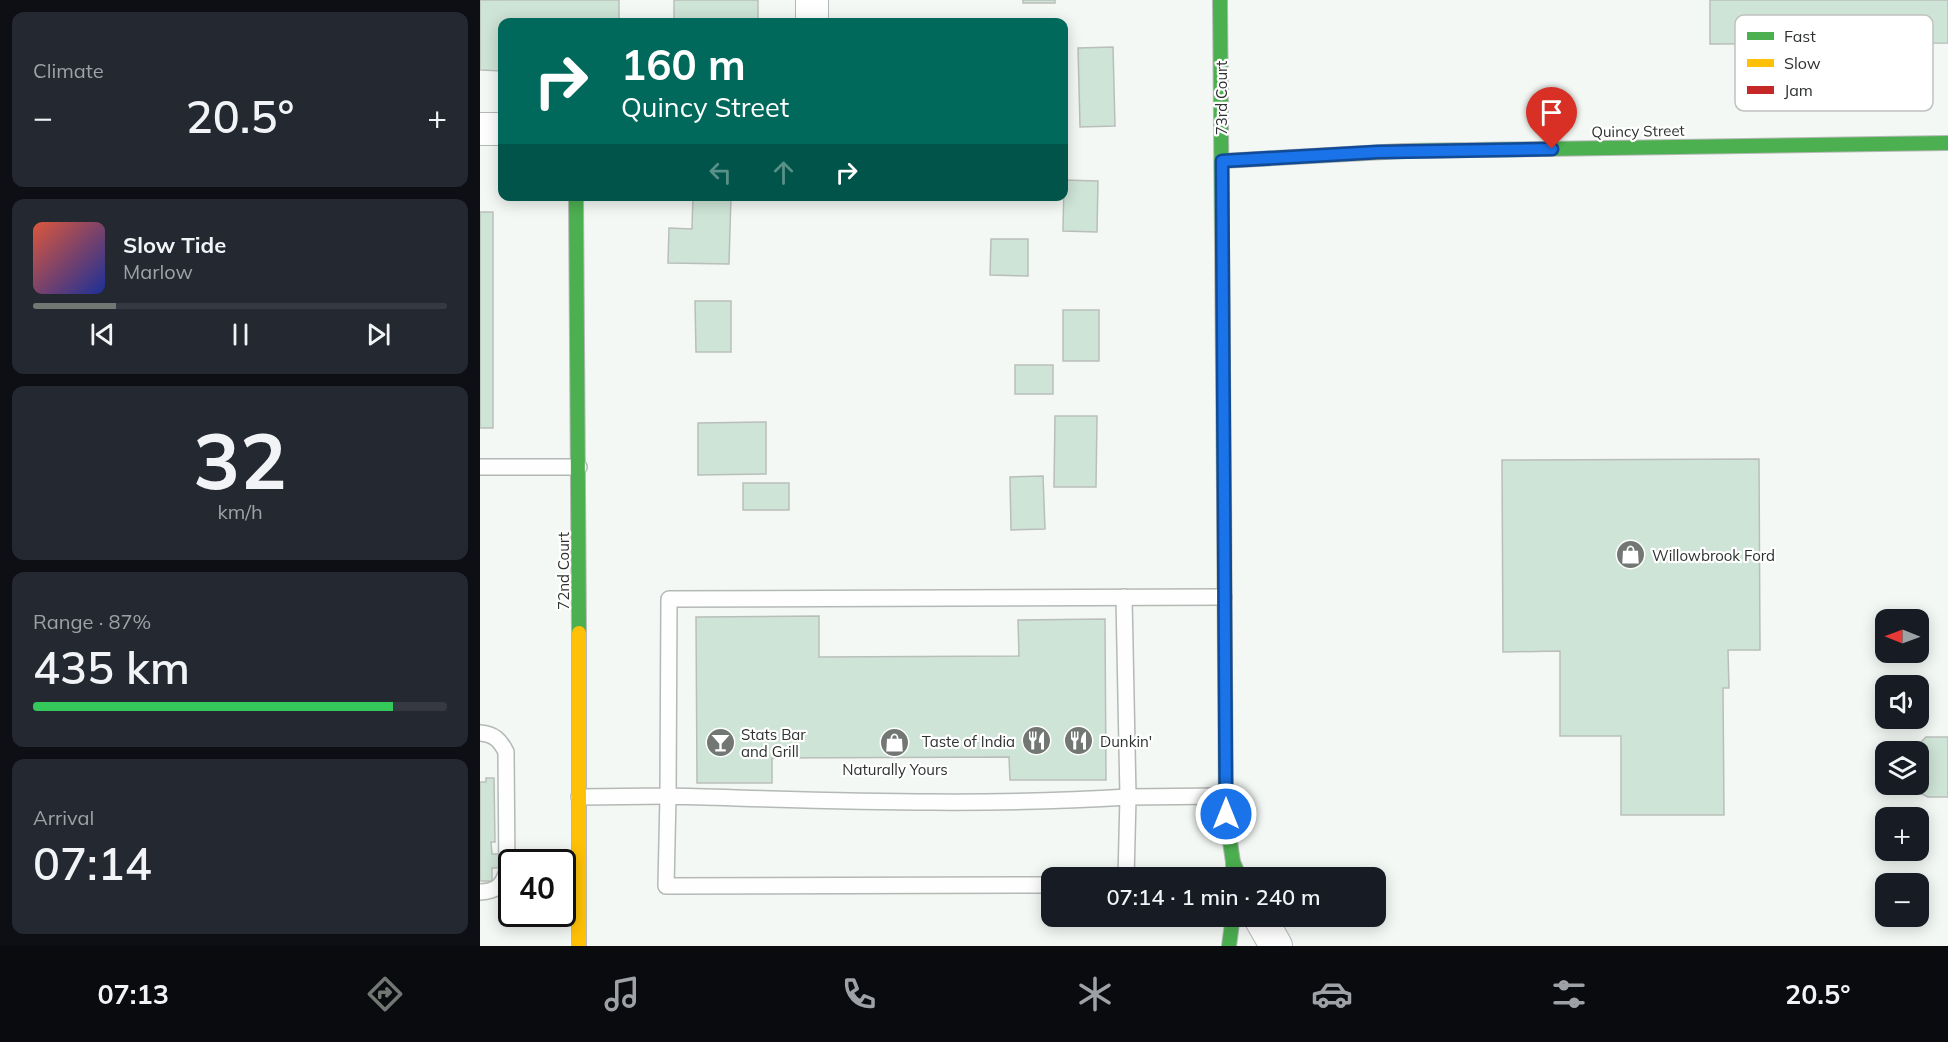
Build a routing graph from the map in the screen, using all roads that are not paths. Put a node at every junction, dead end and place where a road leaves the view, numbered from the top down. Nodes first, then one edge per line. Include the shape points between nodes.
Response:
1 (812, 0) edge
2 (1220, 0) edge
3 (812, 18) edge
4 (480, 129) edge
5 (498, 129) edge
6 (1948, 143) edge
7 (1222, 161) junction
8 (576, 201) edge
9 (480, 466) edge
10 (579, 467) junction
11 (1124, 597) junction
12 (1224, 597) junction
13 (480, 733) edge
14 (668, 796) junction
15 (1226, 796) junction
16 (579, 797) junction
17 (1128, 797) junction
18 (1233, 862) junction
19 (1126, 867) edge
20 (1233, 867) edge
21 (1235, 867) edge
22 (1041, 885) edge
23 (480, 892) edge
24 (1232, 927) edge
25 (1265, 927) edge
26 (579, 946) edge
27 (1229, 946) edge
28 (1276, 946) edge

1 - 3 street
2 - 7 main road, 73rd Court
4 - 5 street
6 - 7 main road, Quincy Street via 1384,151
7 - 12 main road, 73rd Court
8 - 10 main road, 72nd Court
9 - 10 lane
10 - 16 main road, 72nd Court
11 - 12 lane
11 - 14 lane via 669,599
11 - 17 lane
12 - 15 main road, 73rd Court
13 - 23 lane via 500,740 506,752 507,871 503,885
14 - 16 lane
14 - 17 lane via 879,802 1050,802
14 - 22 lane via 666,886
15 - 17 lane
15 - 18 main road, 73rd Court
16 - 26 main road, 72nd Court
17 - 19 lane
18 - 20 main road
18 - 21 main road, 73rd Court
24 - 27 main road
25 - 28 street

